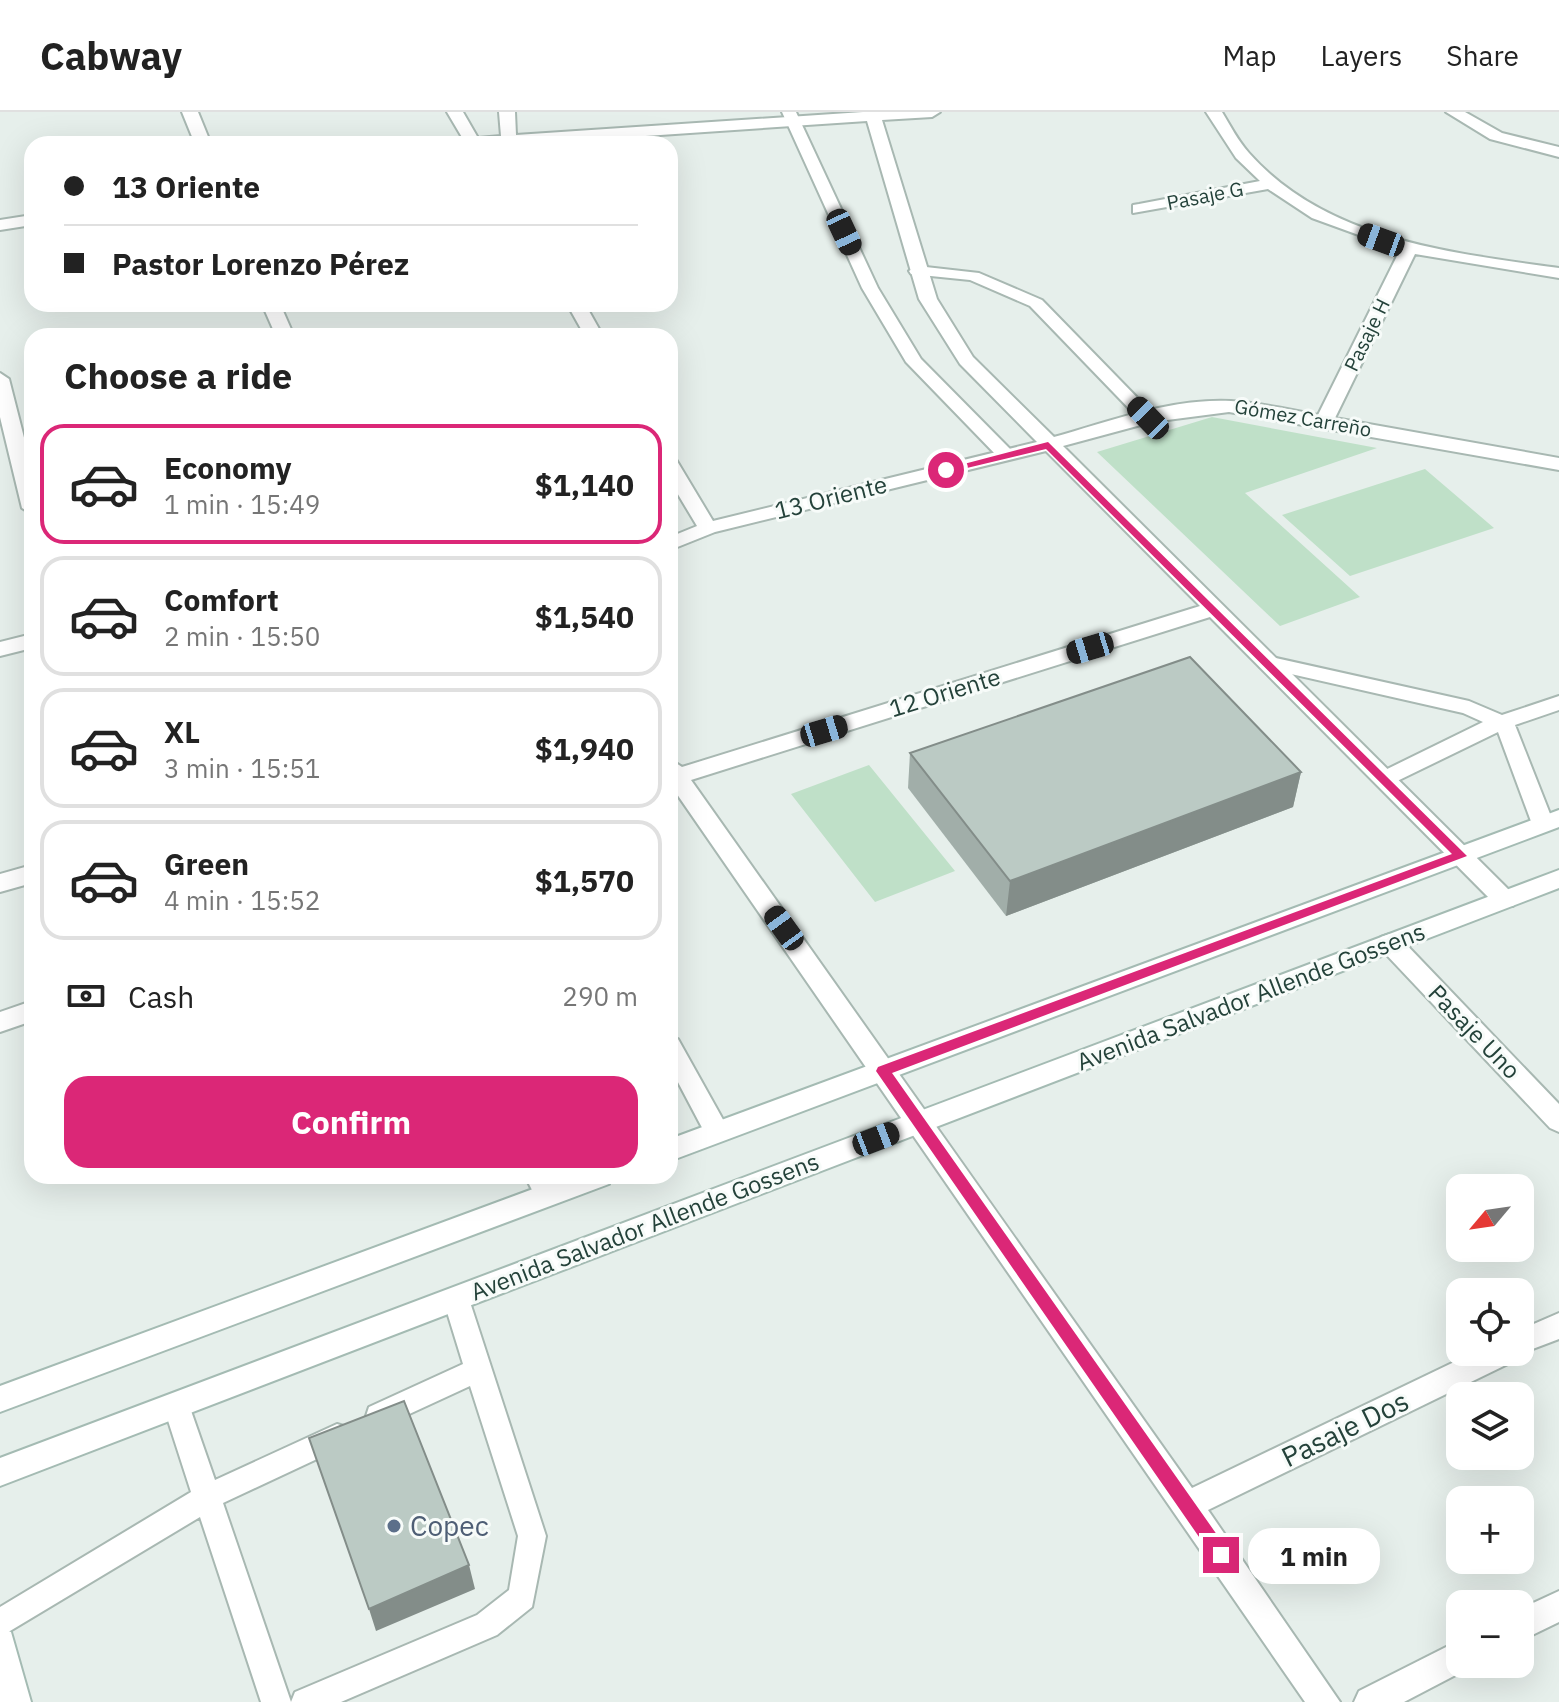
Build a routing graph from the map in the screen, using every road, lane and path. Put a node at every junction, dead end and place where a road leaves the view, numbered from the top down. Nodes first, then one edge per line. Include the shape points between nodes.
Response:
1 (190, 112) edge
2 (455, 112) edge
3 (507, 112) edge
4 (932, 112) edge
5 (1214, 112) edge
6 (1454, 112) edge
7 (873, 114) edge
8 (790, 116) edge
9 (200, 136) edge
10 (465, 136) edge
11 (509, 136) edge
12 (565, 136) edge
13 (1559, 152) edge
14 (1270, 184) junction
15 (1139, 209) dead end
16 (24, 221) edge
17 (0, 225) edge
18 (1409, 249) junction
19 (917, 271) junction
20 (1559, 273) edge
21 (0, 379) edge
22 (1148, 418) junction
23 (1324, 421) junction
24 (1048, 445) junction
25 (1006, 455) junction
26 (1559, 464) edge
27 (24, 476) edge
28 (678, 478) edge
29 (694, 505) junction
30 (678, 506) edge
31 (708, 528) junction
32 (678, 541) edge
33 (1213, 609) junction
34 (24, 643) edge
35 (0, 649) edge
36 (1267, 662) junction
37 (1559, 703) edge
38 (1501, 722) junction
39 (678, 770) edge
40 (678, 779) edge
41 (1384, 779) junction
42 (1551, 821) edge
43 (1461, 856) junction
44 (24, 876) edge
45 (1559, 879) edge
46 (0, 883) edge
47 (1505, 900) junction
48 (1390, 943) junction
49 (24, 1014) edge
50 (0, 1022) edge
51 (678, 1060) edge
52 (883, 1071) junction
53 (1559, 1121) edge
54 (919, 1123) junction
55 (717, 1132) junction
56 (678, 1147) edge
57 (542, 1186) edge
58 (456, 1299) junction
59 (1559, 1325) edge
60 (1534, 1337) edge
61 (1475, 1366) edge
62 (479, 1369) junction
63 (0, 1399) edge
64 (176, 1405) junction
65 (0, 1472) edge
66 (207, 1497) junction
67 (1186, 1506) junction
68 (1559, 1606) edge
69 (1534, 1619) edge
70 (0, 1623) edge
71 (0, 1643) edge
72 (1446, 1663) edge
73 (15, 1702) edge
74 (276, 1702) edge
75 (306, 1702) edge
76 (1324, 1702) edge
77 (1370, 1702) edge

1 - 9 street
2 - 10 street
3 - 11 street
4 - 7 street
5 - 14 street via 1238,154
6 - 13 street via 1496,136
7 - 8 street
7 - 19 street
8 - 12 street
8 - 25 lane via 870,288 914,362
14 - 15 street, Pasaje G
14 - 18 street via 1330,220
16 - 17 street
18 - 20 street
18 - 23 street, Pasaje H
19 - 22 lane via 973,276 1036,303
19 - 24 street via 966,360
21 - 27 street
22 - 23 street, Gómez Carreño via 1214,405
22 - 24 street, Gómez Carreño
23 - 26 street, Gómez Carreño
24 - 25 street, 13 Oriente
24 - 33 street
25 - 31 street, 13 Oriente
28 - 29 street
29 - 30 street
29 - 31 street
31 - 32 street, 13 Oriente
33 - 36 street
33 - 39 street, 12 Oriente
34 - 35 street
36 - 38 lane via 1469,708
36 - 41 street
37 - 38 lane
38 - 41 lane
38 - 42 lane
40 - 52 street
41 - 43 street
42 - 43 street
43 - 47 street
43 - 52 street
44 - 46 street
45 - 47 street, Avenida Salvador Allende Gossens
47 - 48 street, Avenida Salvador Allende Gossens
48 - 53 street, Pasaje Uno
48 - 54 street, Avenida Salvador Allende Gossens
49 - 50 street
51 - 55 lane
52 - 54 street
52 - 55 street
54 - 58 street, Avenida Salvador Allende Gossens
54 - 67 street
55 - 56 street
57 - 63 street
58 - 62 lane
58 - 64 street, Avenida Salvador Allende Gossens
59 - 60 street
61 - 67 street, Pasaje Dos
62 - 66 lane
62 - 75 lane via 532,1536 522,1597 487,1625
64 - 65 street, Avenida Salvador Allende Gossens
64 - 66 lane
66 - 70 lane
66 - 74 lane
67 - 76 street
68 - 69 street
71 - 73 street
72 - 77 street

